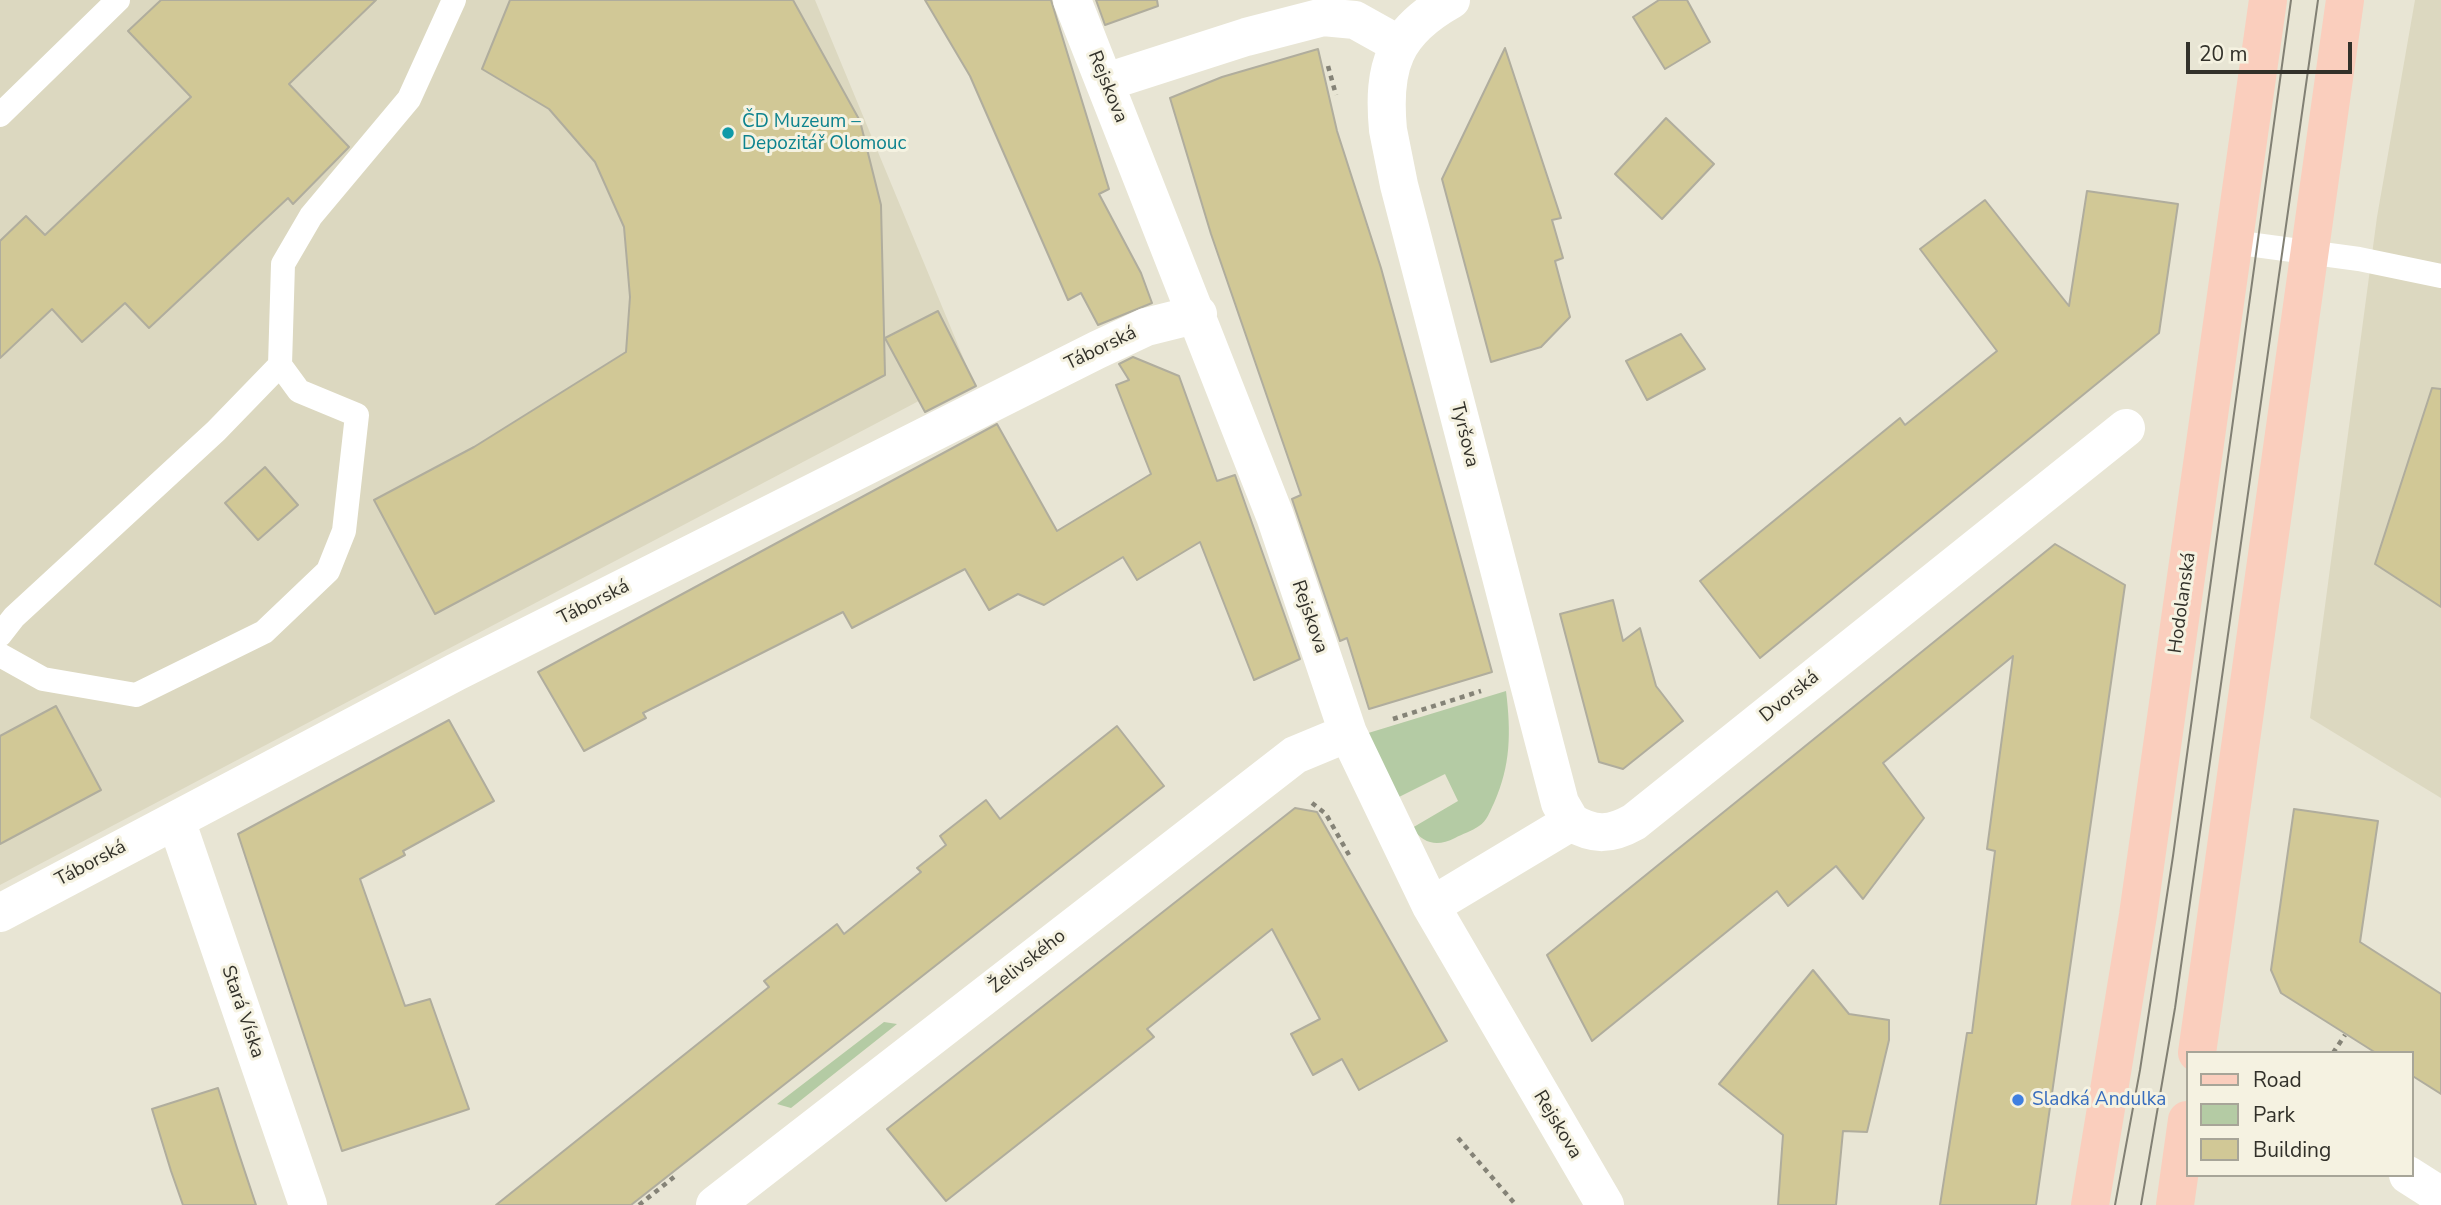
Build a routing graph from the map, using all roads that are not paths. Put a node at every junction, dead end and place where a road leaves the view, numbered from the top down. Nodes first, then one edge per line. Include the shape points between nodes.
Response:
1 (118, 0) edge
2 (454, 0) edge
3 (1072, 0) edge
4 (1451, 0) edge
5 (2268, 0) edge
6 (2345, 0) edge
7 (1398, 44) junction
8 (1106, 82) junction
9 (0, 115) edge
10 (2233, 242) junction
11 (2309, 253) junction
12 (2441, 276) edge
13 (1198, 314) junction
14 (280, 365) junction
15 (2126, 428) dead end
16 (0, 635) edge
17 (0, 655) edge
18 (1349, 733) junction
19 (176, 820) junction
20 (1571, 822) junction
21 (1431, 906) junction
22 (0, 913) edge
23 (2197, 1051) edge
24 (2186, 1127) edge
25 (2411, 1177) edge
26 (2441, 1196) edge
27 (308, 1205) edge
28 (715, 1205) edge
29 (1605, 1205) edge
30 (2090, 1205) edge
31 (2175, 1205) edge

1 - 9 lane
2 - 14 lane via 409,99 311,216 283,264
3 - 8 street, Rejskova
4 - 7 street, Tyršova via 1418,22
5 - 10 main road, Hodolanská
6 - 11 main road
7 - 8 street via 1355,20 1323,17
7 - 20 street, Tyršova via 1387,85 1391,153 1529,689 1560,803
8 - 13 street, Rejskova
10 - 11 lane
10 - 30 main road, Hodolanská via 2138,915
11 - 12 lane
11 - 23 main road
13 - 18 street, Rejskova via 1275,516
13 - 19 street, Táborská via 1146,327 1097,350 456,672
14 - 16 lane
14 - 17 lane via 299,391 356,415 344,531 328,571 264,632 136,695 43,679
15 - 20 street, Dvorská via 1634,822 1598,834
18 - 21 street, Rejskova
18 - 28 street, Želivského via 1294,755
19 - 22 street, Táborská
19 - 27 street, Stará Víska
20 - 21 street
21 - 29 street, Rejskova
24 - 31 main road
25 - 26 street

